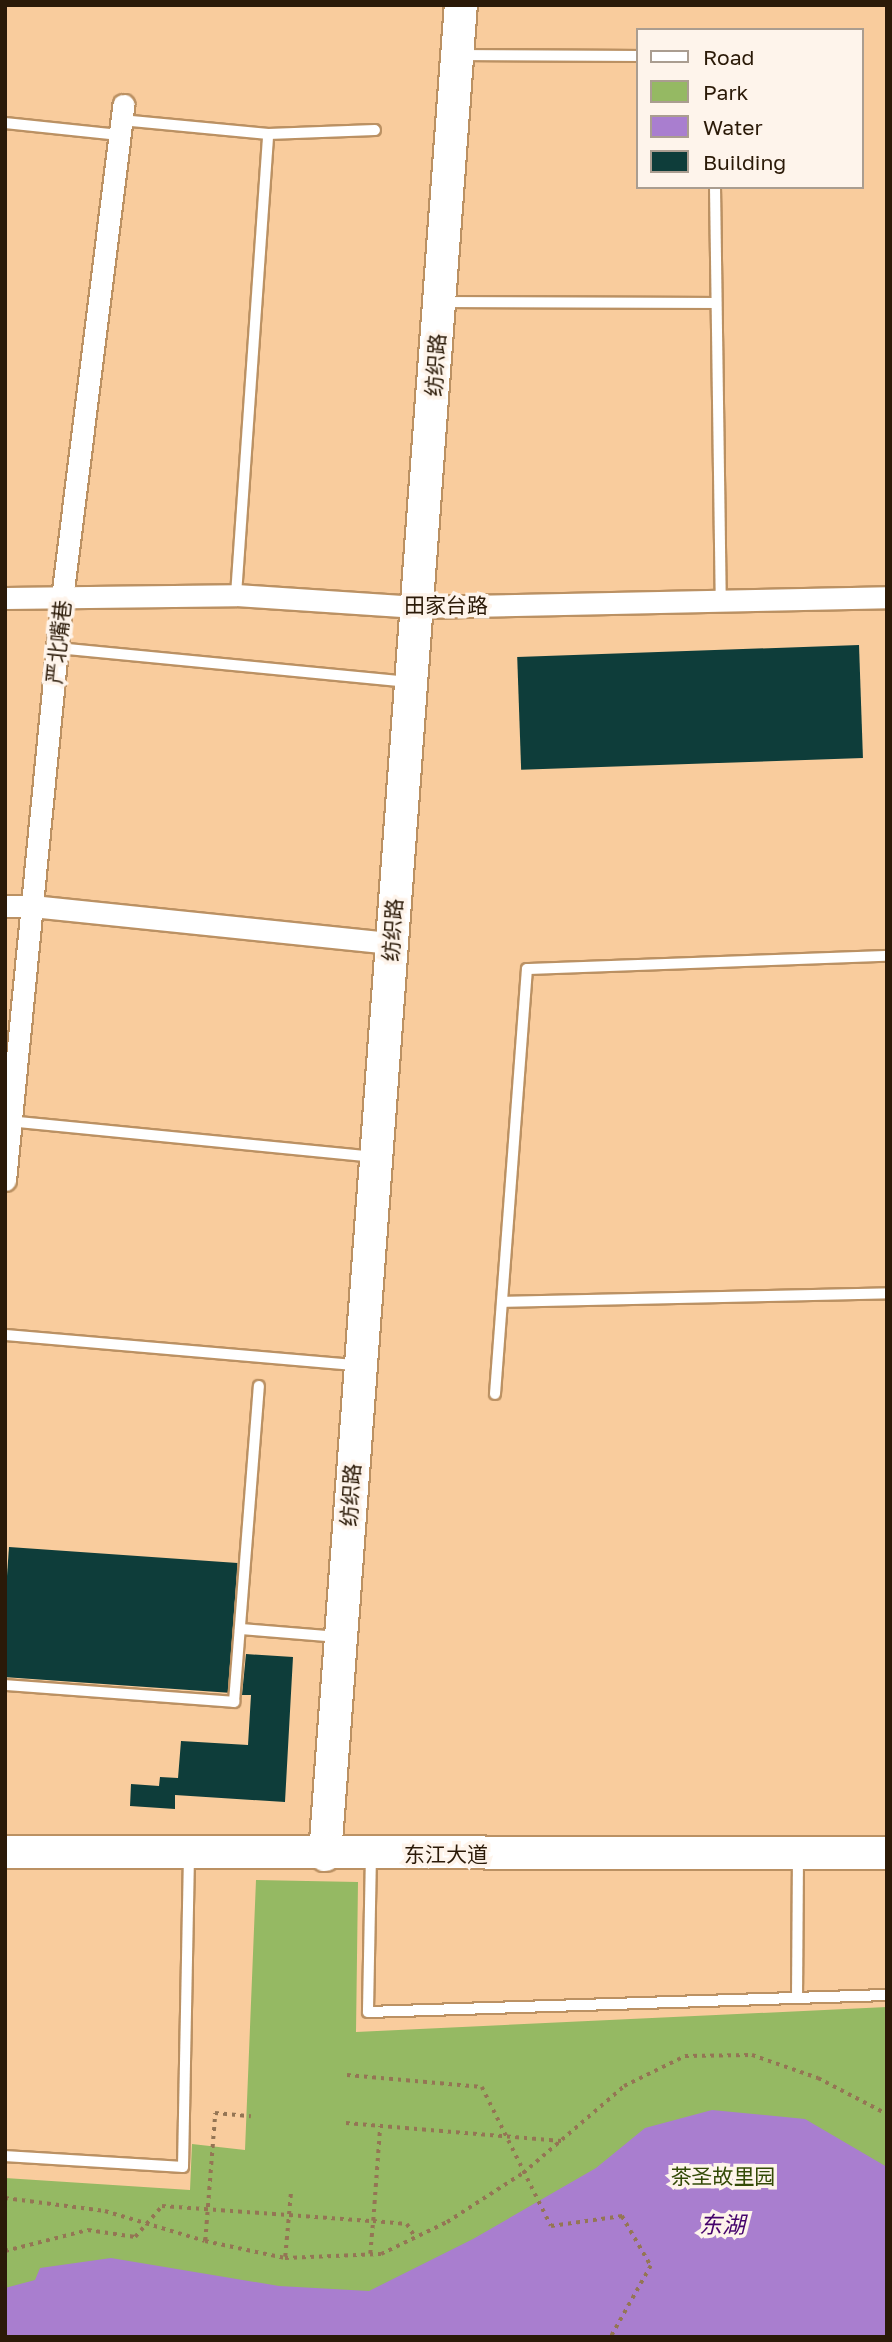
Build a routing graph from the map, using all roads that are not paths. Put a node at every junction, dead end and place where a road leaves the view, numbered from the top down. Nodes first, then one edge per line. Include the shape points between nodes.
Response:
1 (461, 5) edge
2 (457, 55) junction
3 (636, 56) edge
4 (121, 120) junction
5 (5, 123) edge
6 (375, 130) dead end
7 (268, 134) junction
8 (715, 189) edge
9 (439, 302) junction
10 (716, 303) junction
11 (236, 595) junction
12 (887, 597) edge
13 (5, 598) edge
14 (62, 598) junction
15 (721, 600) junction
16 (417, 607) junction
17 (57, 648) junction
18 (412, 682) junction
19 (5, 906) edge
20 (32, 906) junction
21 (391, 943) junction
22 (887, 956) edge
23 (8, 1121) edge
24 (375, 1157) junction
25 (5, 1180) edge
26 (887, 1293) edge
27 (502, 1302) junction
28 (5, 1335) edge
29 (360, 1366) junction
30 (259, 1386) dead end
31 (495, 1394) dead end
32 (240, 1629) junction
33 (340, 1637) junction
34 (5, 1685) edge
35 (5, 1852) edge
36 (189, 1853) junction
37 (798, 1853) junction
38 (887, 1853) edge
39 (371, 1854) junction
40 (325, 1855) junction
41 (887, 1995) edge
42 (797, 1998) junction
43 (5, 2156) edge

1 - 2 street, 纺织路
2 - 3 lane
2 - 9 street, 纺织路
4 - 5 lane
4 - 7 lane
4 - 14 street, 严北嘴巷
6 - 7 lane
7 - 11 lane
8 - 10 lane
9 - 10 lane
9 - 16 street, 纺织路
10 - 15 lane
11 - 14 street, 田家台路
11 - 16 street, 田家台路
12 - 15 street, 田家台路
13 - 14 street, 田家台路
14 - 17 street, 严北嘴巷
15 - 16 street, 田家台路
16 - 18 street, 纺织路
17 - 18 lane
17 - 20 street, 严北嘴巷
18 - 21 street, 纺织路
19 - 20 street
20 - 21 street
20 - 23 street, 严北嘴巷
21 - 24 street, 纺织路
22 - 27 lane via 527,969
23 - 24 lane
23 - 25 street, 严北嘴巷
24 - 29 street, 纺织路
26 - 27 lane
27 - 31 lane
28 - 29 lane
29 - 33 street, 纺织路
30 - 32 lane
32 - 33 lane
32 - 34 lane via 234,1702
33 - 40 street, 纺织路
35 - 36 street, 东江大道
36 - 40 street, 东江大道
36 - 43 lane via 183,2167
37 - 38 street, 东江大道
37 - 39 street, 东江大道
37 - 42 lane
39 - 40 street, 东江大道
39 - 42 lane via 368,2012
41 - 42 lane

